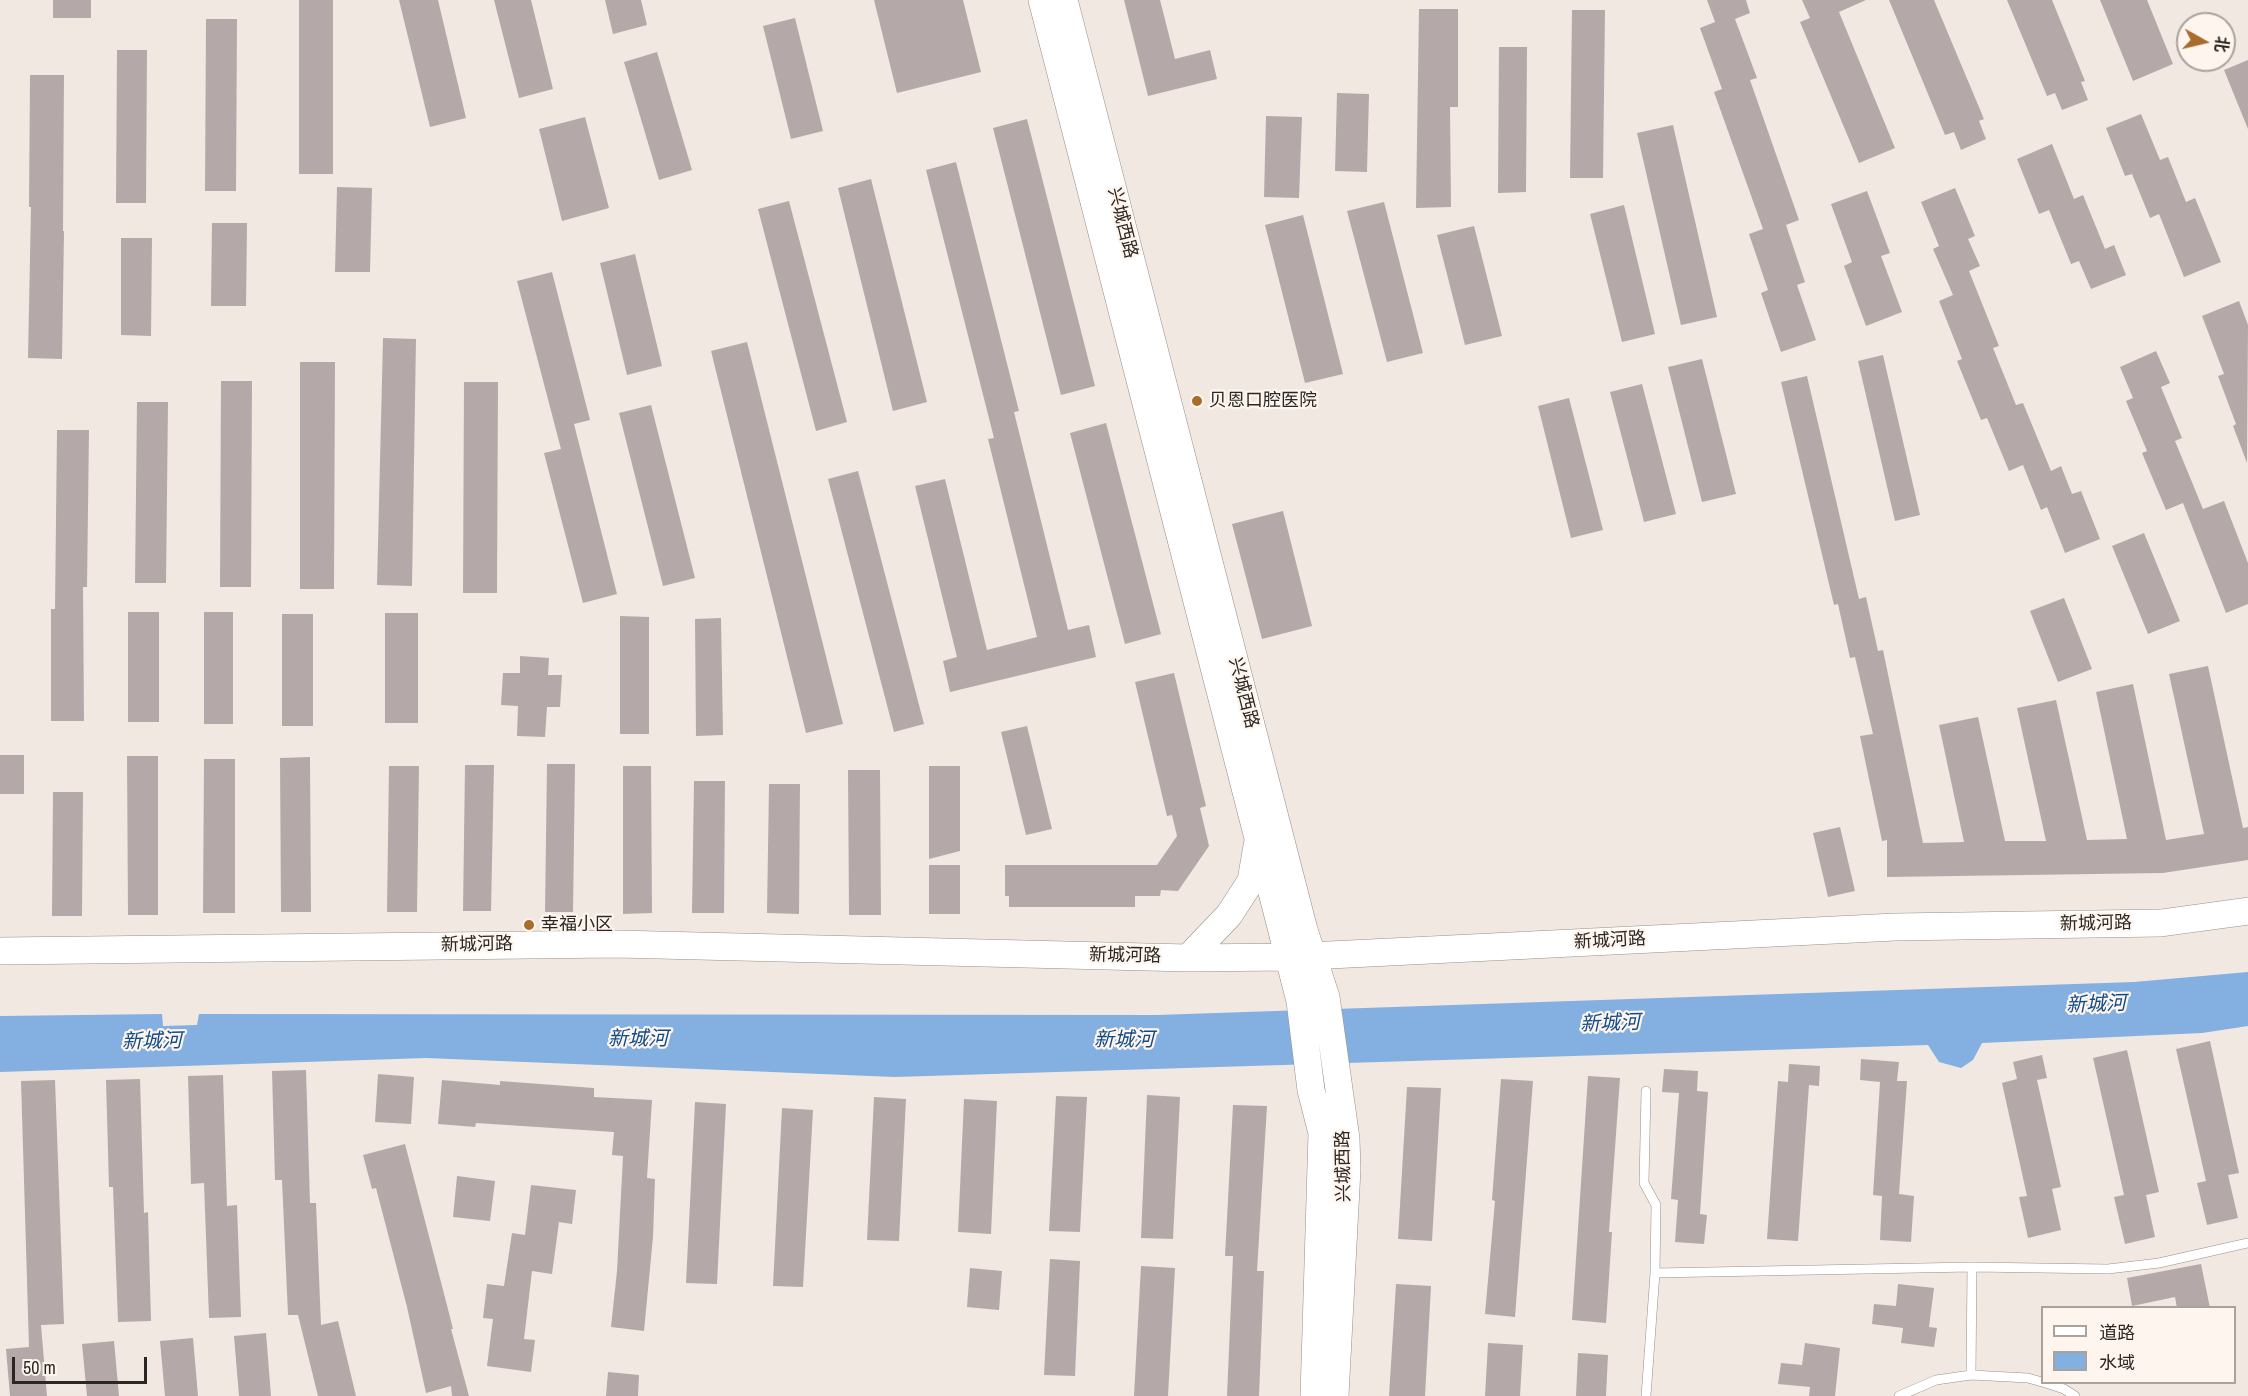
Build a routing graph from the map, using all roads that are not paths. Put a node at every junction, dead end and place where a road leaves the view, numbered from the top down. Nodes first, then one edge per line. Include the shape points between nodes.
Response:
1 (1042, 0) edge
2 (1064, 0) edge
3 (1258, 836) junction
4 (2248, 911) edge
5 (0, 951) edge
6 (1301, 957) junction
7 (1188, 958) junction
8 (1646, 1091) dead end
9 (2248, 1243) edge
10 (1972, 1267) junction
11 (1654, 1273) junction
12 (1971, 1376) junction
13 (2041, 1381) edge
14 (2049, 1384) edge
15 (1314, 1396) edge
16 (1335, 1396) edge
17 (1646, 1396) edge
18 (1899, 1396) edge
19 (2075, 1396) edge

1 - 3 street, 兴城西路
2 - 6 street, 兴城西路
3 - 6 street, 兴城西路
3 - 7 street via 1251,881 1229,915
4 - 6 street, 新城河路 via 2161,923 1894,927
5 - 7 street, 新城河路 via 617,944
6 - 7 street, 新城河路
6 - 15 street, 兴城西路 via 1300,1001 1309,1075 1322,1133
6 - 16 street, 兴城西路 via 1326,997 1346,1139
8 - 11 lane via 1644,1183 1656,1205
9 - 10 lane via 2159,1263 2108,1269
10 - 11 lane
10 - 12 lane
11 - 17 lane
12 - 13 lane
12 - 18 lane via 1936,1380
14 - 19 lane

